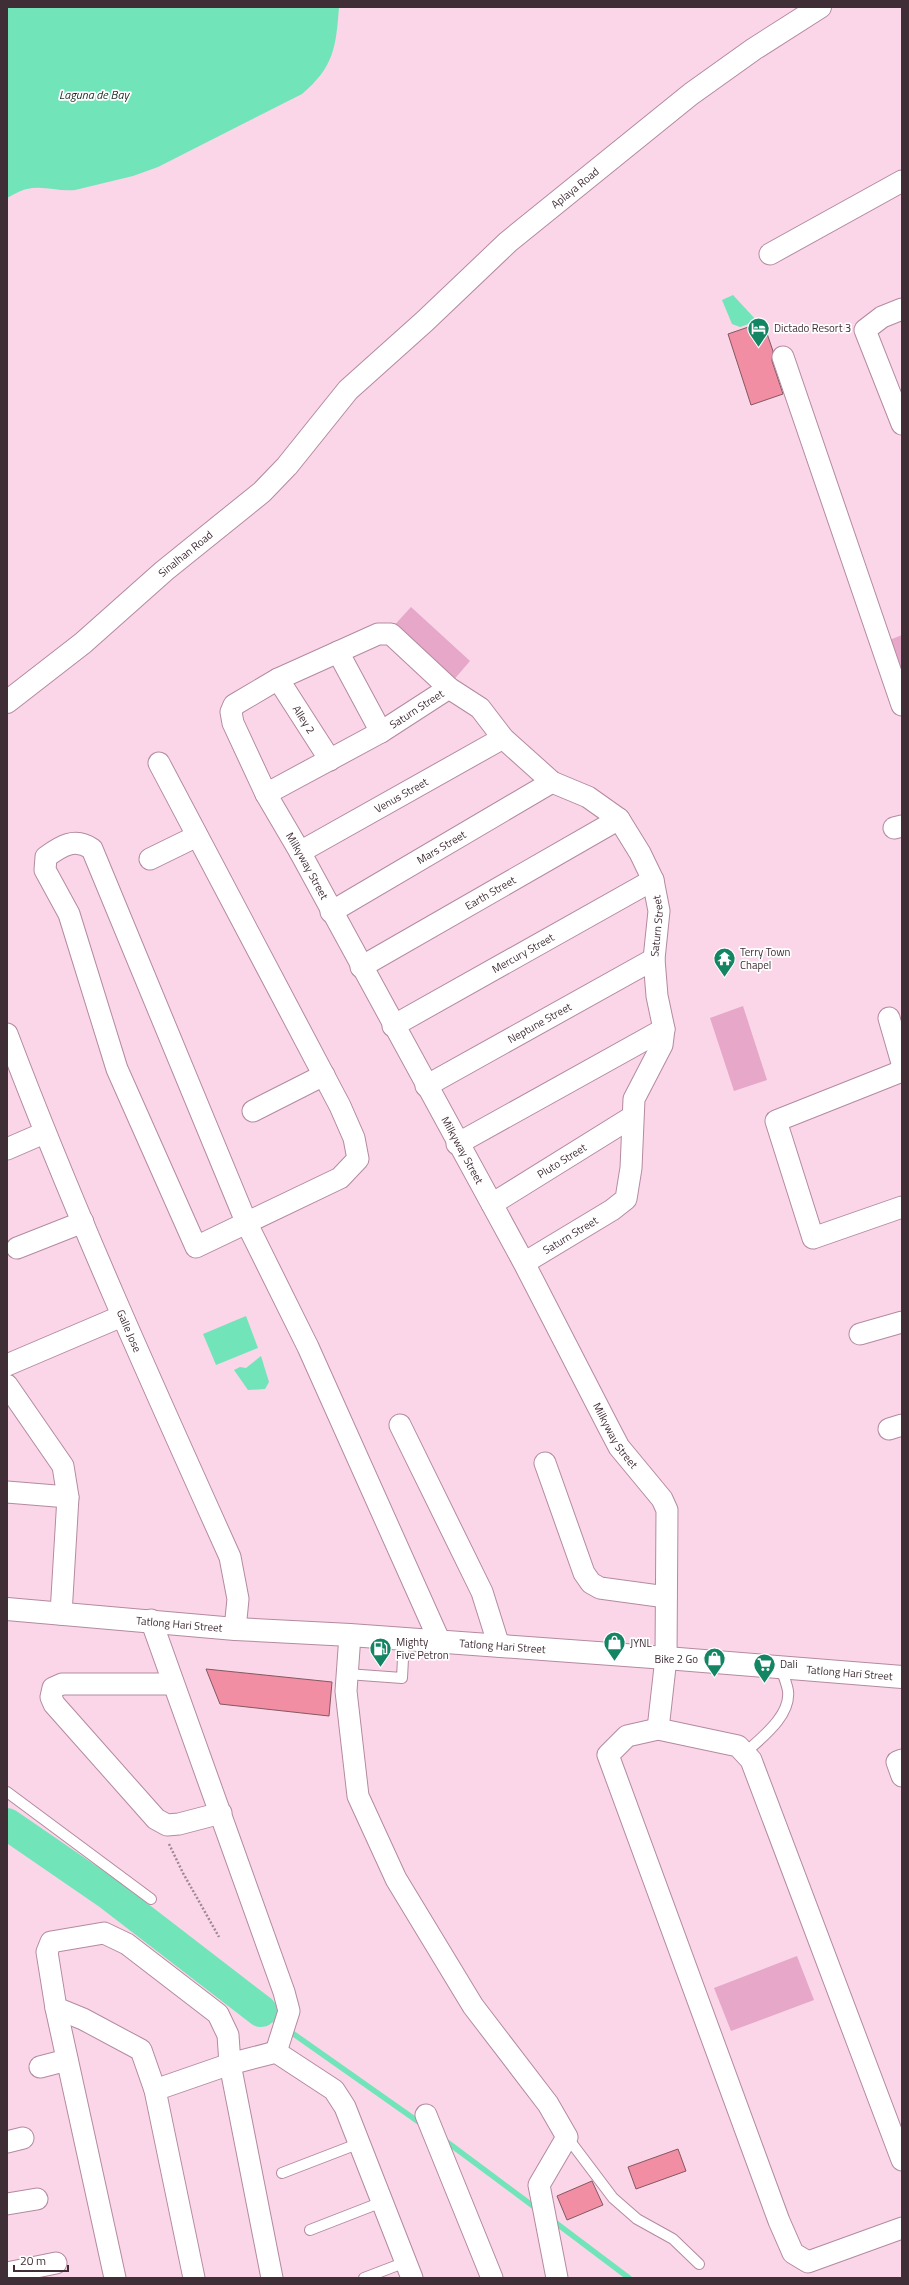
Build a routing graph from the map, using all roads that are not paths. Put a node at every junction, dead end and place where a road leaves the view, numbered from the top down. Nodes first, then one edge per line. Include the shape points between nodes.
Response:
1 (820, 7) edge
2 (902, 181) edge
3 (770, 254) dead end
4 (902, 309) edge
5 (783, 357) dead end
6 (348, 390) joint
7 (902, 424) edge
8 (338, 652) junction
9 (278, 679) junction
10 (449, 688) junction
11 (7, 702) edge
12 (902, 705) edge
13 (381, 732) junction
14 (503, 738) junction
15 (330, 760) junction
16 (158, 763) dead end
17 (552, 782) junction
18 (266, 794) junction
19 (619, 819) junction
20 (197, 836) junction
21 (300, 852) junction
22 (150, 858) dead end
23 (652, 880) junction
24 (331, 912) junction
25 (654, 960) junction
26 (361, 967) junction
27 (889, 1018) dead end
28 (393, 1026) junction
29 (664, 1029) junction
30 (7, 1034) edge
31 (902, 1064) edge
32 (902, 1071) edge
33 (324, 1075) junction
34 (426, 1086) junction
35 (253, 1111) dead end
36 (632, 1117) junction
37 (44, 1133) junction
38 (457, 1144) junction
39 (7, 1149) edge
40 (492, 1204) junction
41 (902, 1207) edge
42 (83, 1222) junction
43 (247, 1224) junction
44 (17, 1248) dead end
45 (524, 1263) junction
46 (122, 1316) junction
47 (902, 1322) edge
48 (860, 1334) dead end
49 (7, 1365) edge
50 (7, 1385) edge
51 (400, 1425) dead end
52 (546, 1463) dead end
53 (7, 1492) edge
54 (68, 1497) junction
55 (666, 1598) junction
56 (7, 1609) edge
57 (61, 1614) junction
58 (151, 1620) junction
59 (235, 1629) junction
60 (350, 1635) junction
61 (404, 1640) junction
62 (440, 1642) junction
63 (500, 1646) junction
64 (666, 1658) junction
65 (780, 1668) junction
66 (347, 1674) junction
67 (902, 1678) edge
68 (172, 1684) junction
69 (658, 1729) junction
70 (745, 1753) junction
71 (902, 1760) edge
72 (902, 1776) edge
73 (7, 1792) edge
74 (221, 1813) junction
75 (151, 1899) dead end
76 (56, 2008) junction
77 (278, 2046) junction
78 (67, 2060) junction
79 (230, 2064) junction
80 (40, 2066) dead end
81 (155, 2090) junction
82 (426, 2114) dead end
83 (567, 2137) junction
84 (360, 2143) junction
85 (902, 2160) edge
86 (282, 2173) dead end
87 (37, 2198) dead end
88 (382, 2202) junction
89 (7, 2204) edge
90 (902, 2228) edge
91 (310, 2230) dead end
92 (56, 2263) dead end
93 (699, 2264) dead end
94 (409, 2270) edge
95 (7, 2273) edge
96 (115, 2278) edge
97 (194, 2278) edge
98 (272, 2278) edge
99 (364, 2278) edge
100 (492, 2278) edge
101 (558, 2278) edge

1 - 6 street, Aplaya Road via 754,49 691,94 608,160 508,242 425,322
2 - 3 street
4 - 7 street via 882,317 865,330
5 - 12 street
6 - 11 street, Sinalhan Road via 288,466 262,492 164,571 83,643
8 - 9 street
8 - 10 street via 378,634 391,634
8 - 13 street
9 - 15 street, Alley 2
9 - 18 street, Milkyway Street via 234,705 231,712 233,723
10 - 13 street, Saturn Street
10 - 14 street, Saturn Street via 480,708
13 - 15 street, Saturn Street
14 - 17 street, Saturn Street
14 - 21 street, Venus Street
15 - 18 street, Saturn Street
16 - 20 street
17 - 19 street, Saturn Street via 588,797
17 - 24 street, Mars Street
18 - 21 street, Milkyway Street
19 - 23 street, Saturn Street via 640,853
19 - 26 street, Earth Street
20 - 22 street
20 - 33 street
21 - 24 street, Milkyway Street
23 - 25 street, Saturn Street via 659,911
23 - 28 street, Mercury Street
24 - 26 street, Milkyway Street
25 - 29 street, Saturn Street via 656,996
25 - 34 street, Neptune Street
26 - 28 street, Milkyway Street
27 - 31 street
28 - 34 street, Milkyway Street
29 - 36 street, Saturn Street via 662,1045 634,1099
29 - 38 street
30 - 37 street, Galle Jose
32 - 41 street via 776,1121 813,1238
33 - 35 street
33 - 43 street via 354,1138 358,1159 340,1178
34 - 38 street, Milkyway Street
36 - 40 street, Pluto Street
36 - 45 street, Saturn Street via 632,1168 626,1199
37 - 39 street
37 - 42 street, Galle Jose
38 - 40 street, Milkyway Street
40 - 45 street, Milkyway Street
42 - 44 street
42 - 46 street, Galle Jose
43 - 43 street via 196,1247 117,1069 69,914 45,870 46,857 58,848 73,842 85,844 92,849
43 - 62 street via 308,1346
45 - 55 street, Milkyway Street via 619,1447 662,1499 667,1510
46 - 49 street
46 - 59 street, Galle Jose via 230,1557 238,1599
47 - 48 street
50 - 54 street via 63,1466
51 - 63 street via 482,1592
52 - 55 street via 584,1572 591,1583 600,1588
53 - 54 street
54 - 57 street
55 - 64 street, Milkyway Street
56 - 57 street, Tatlong Hari Street
57 - 58 street, Tatlong Hari Street
58 - 59 street, Tatlong Hari Street
58 - 68 street
59 - 60 street, Tatlong Hari Street
60 - 61 street, Tatlong Hari Street
60 - 66 street
61 - 62 street, Tatlong Hari Street
61 - 66 lane via 402,1678
62 - 63 street, Tatlong Hari Street
63 - 64 street, Tatlong Hari Street
64 - 65 street, Tatlong Hari Street
64 - 69 street, Milkyway Street
65 - 67 street, Tatlong Hari Street
65 - 70 lane via 788,1692 786,1705 776,1721
66 - 83 street via 346,1691 358,1796 396,1879 473,2006 548,2104
68 - 74 street
68 - 74 street via 62,1684 53,1688 51,1697 54,1704 156,1819 167,1825 179,1824
69 - 70 street via 738,1746
69 - 90 street via 627,1736 608,1755 793,2253 808,2262
70 - 85 street via 751,1760
71 - 72 street via 897,1762
73 - 75 lane
74 - 77 street via 289,2011
76 - 78 street
76 - 79 street via 47,1952 51,1942 104,1932 127,1944 218,2014 228,2035
76 - 81 street via 83,2019 141,2050
77 - 79 street
77 - 84 street via 334,2090 346,2107
78 - 80 street
78 - 96 street
79 - 81 street
79 - 98 street
81 - 97 street
82 - 100 street
83 - 93 lane via 613,2198 637,2219 673,2239
83 - 101 street via 539,2185
84 - 86 lane
84 - 88 street
87 - 89 street
88 - 91 lane
88 - 94 street
92 - 95 street
94 - 99 lane

